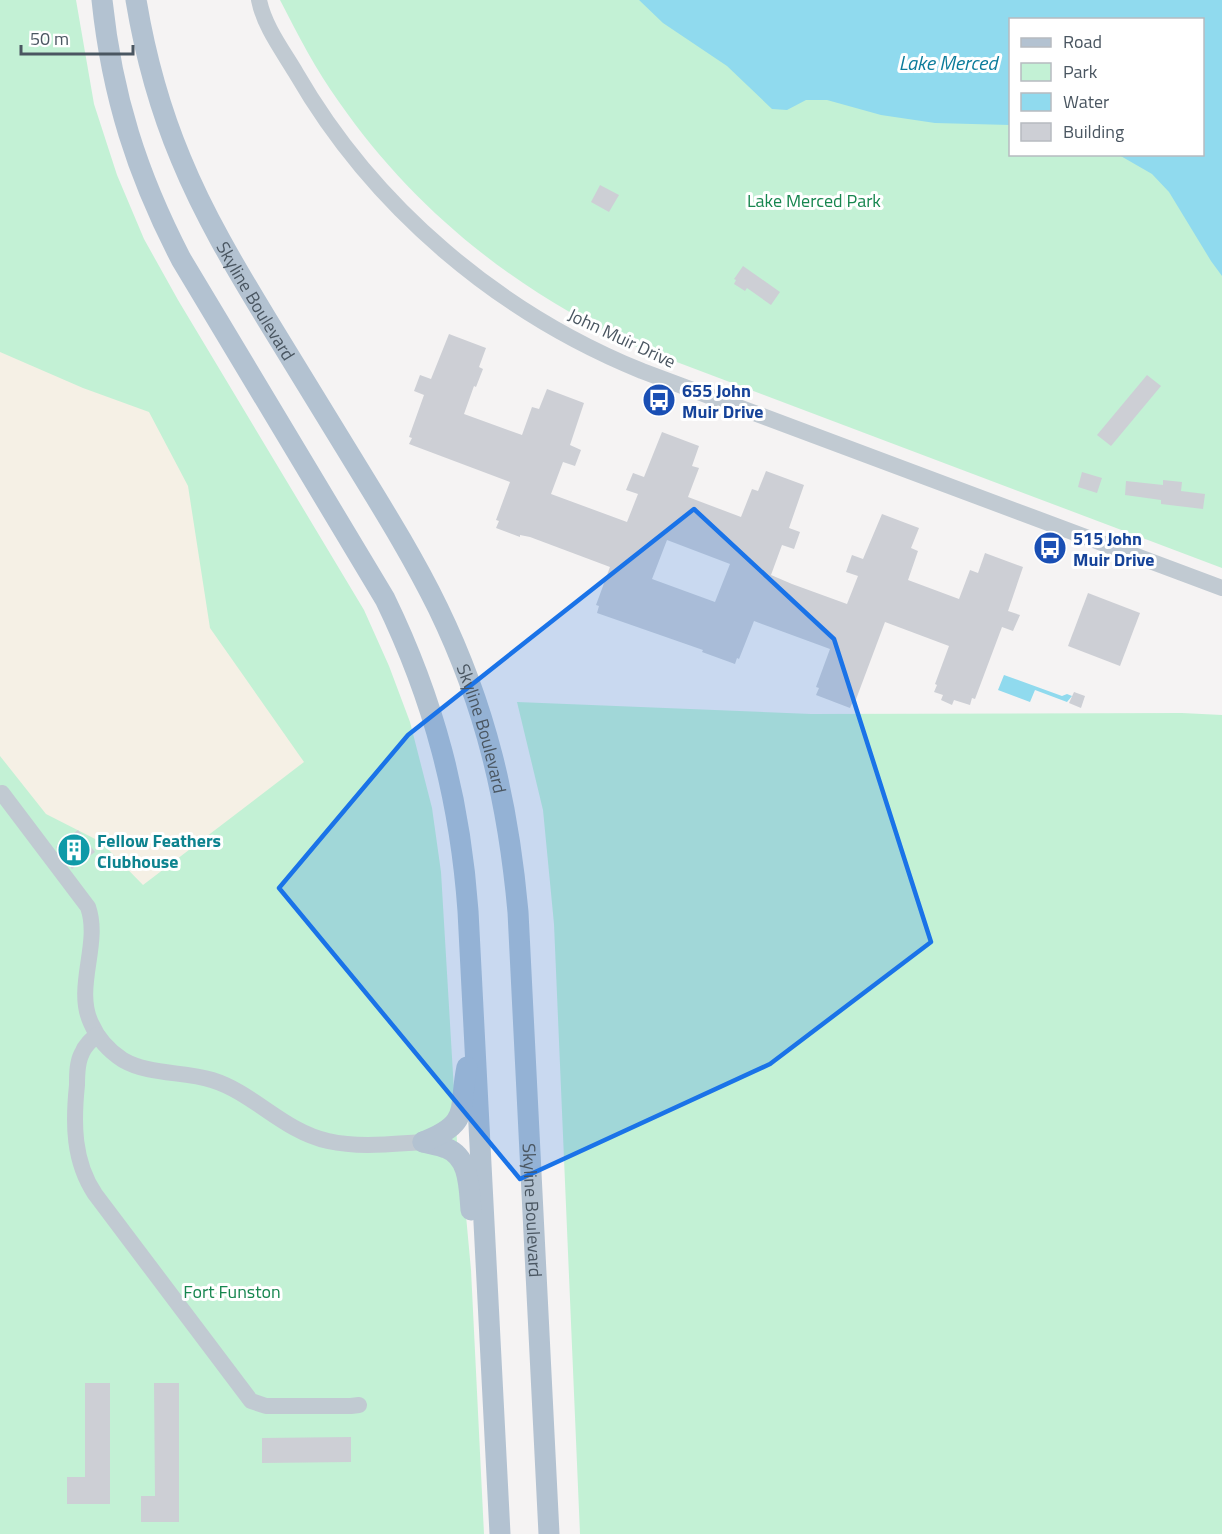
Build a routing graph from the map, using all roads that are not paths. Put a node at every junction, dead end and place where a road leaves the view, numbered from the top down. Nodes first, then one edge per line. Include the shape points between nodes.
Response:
1 (102, 0) edge
2 (136, 0) edge
3 (148, 0) edge
4 (257, 3) edge
5 (147, 55) junction
6 (1222, 588) edge
7 (2, 793) dead end
8 (475, 1034) junction
9 (97, 1035) junction
10 (423, 1142) junction
11 (489, 1306) junction
12 (359, 1405) dead end
13 (500, 1534) edge
14 (549, 1534) edge

1 - 8 main road via 117,98 166,229 370,572 399,627 423,686 441,744 461,836
2 - 5 main road, Skyline Boulevard
3 - 5 main road
4 - 6 street, John Muir Drive via 315,104 378,186 440,247 530,314 580,343 651,375
5 - 14 main road, Skyline Boulevard via 165,117 198,199 234,266 423,578 465,670 495,763 509,830 518,912
7 - 9 street via 88,907 92,928 86,1009
8 - 10 main road via 459,1118 453,1127
8 - 11 main road
9 - 10 street via 105,1046 138,1067 214,1081 314,1137 362,1145
9 - 12 street via 80,1057 75,1115 78,1155 95,1194 251,1401 266,1406
10 - 11 main road via 448,1148 462,1160
11 - 13 main road

